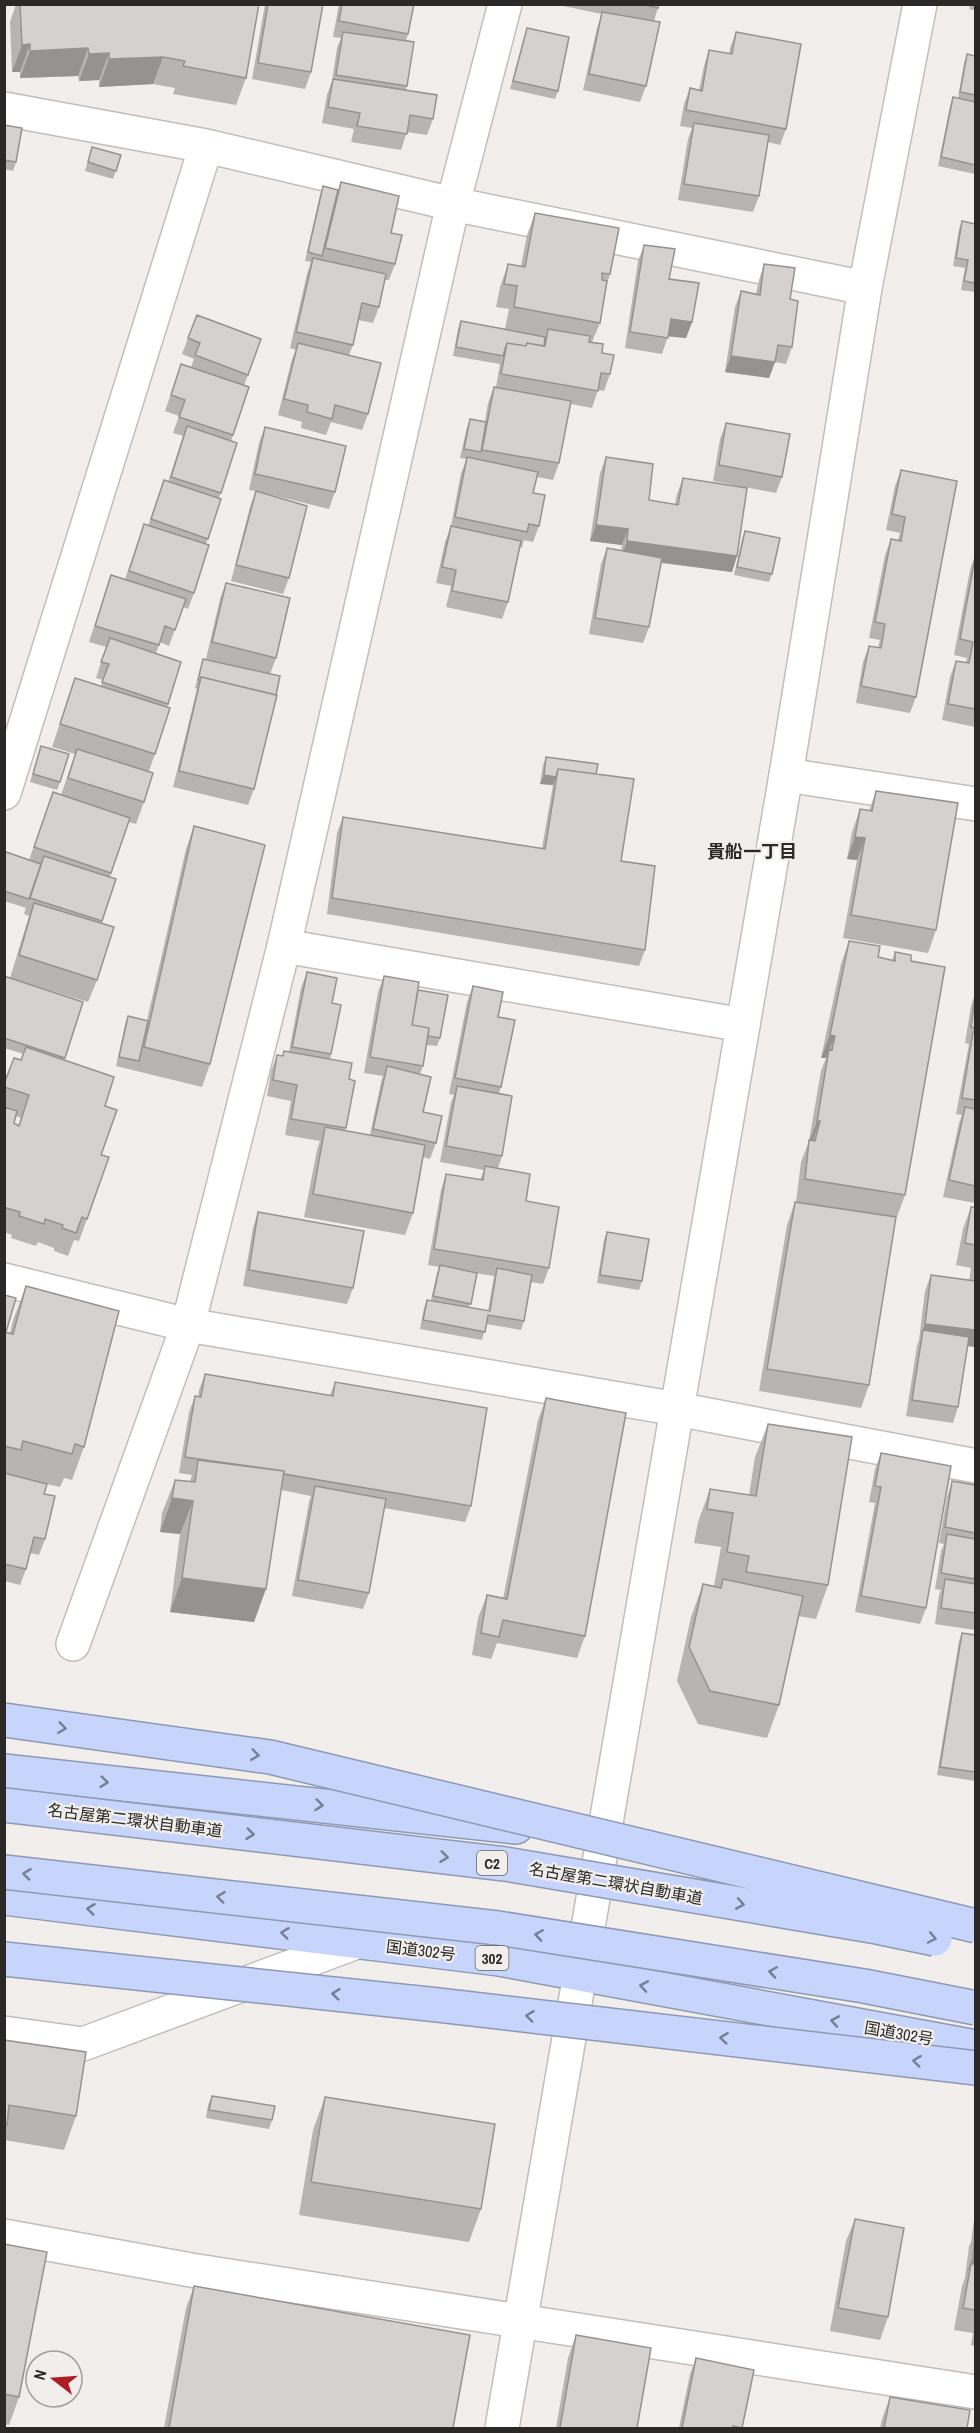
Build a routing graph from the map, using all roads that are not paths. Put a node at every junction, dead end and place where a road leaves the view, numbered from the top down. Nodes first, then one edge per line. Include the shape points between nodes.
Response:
1 (505, 4) edge
2 (920, 4) edge
3 (4, 109) edge
4 (206, 146) junction
5 (453, 204) junction
6 (865, 288) junction
7 (786, 775) junction
8 (4, 793) edge
9 (975, 804) edge
10 (284, 946) junction
11 (743, 1025) junction
12 (4, 1280) edge
13 (188, 1325) junction
14 (677, 1409) junction
15 (975, 1466) edge
16 (73, 1644) dead end
17 (4, 1719) edge
18 (4, 1772) edge
19 (4, 1805) edge
20 (602, 1842) junction
21 (4, 1872) edge
22 (4, 1898) edge
23 (975, 1912) edge
24 (975, 1926) edge
25 (357, 1942) junction
26 (975, 1947) edge
27 (4, 1959) edge
28 (580, 1974) junction
29 (975, 2008) edge
30 (4, 2033) edge
31 (975, 2047) edge
32 (975, 2068) edge
33 (4, 2236) edge
34 (521, 2321) junction
35 (975, 2392) edge
36 (502, 2428) edge

1 - 5 street
2 - 6 street
3 - 4 street
4 - 5 street
4 - 8 street
5 - 6 street
5 - 10 street
6 - 7 street
7 - 9 street
7 - 11 street
10 - 11 street
10 - 13 street
11 - 14 street
12 - 13 street
13 - 14 street
13 - 16 street
14 - 15 street
14 - 20 street
17 -> 24 highway, bridge via 270,1757
18 -> 20 highway via 520,1827
19 -> 26 highway, 名古屋第二環状自動車道 / C2, bridge via 505,1864
20 - 23 highway
20 - 28 street
29 -> 21 highway, bridge via 864,1986 498,1928
25 -> 22 highway, 国道302号 / 302
25 - 28 highway, 国道302号 / 302 via 499,1959
25 - 30 street via 83,2044
32 -> 27 highway, bridge
31 -> 28 highway, 国道302号 / 302
28 - 34 street
33 - 34 street
34 - 35 street
34 - 36 street

